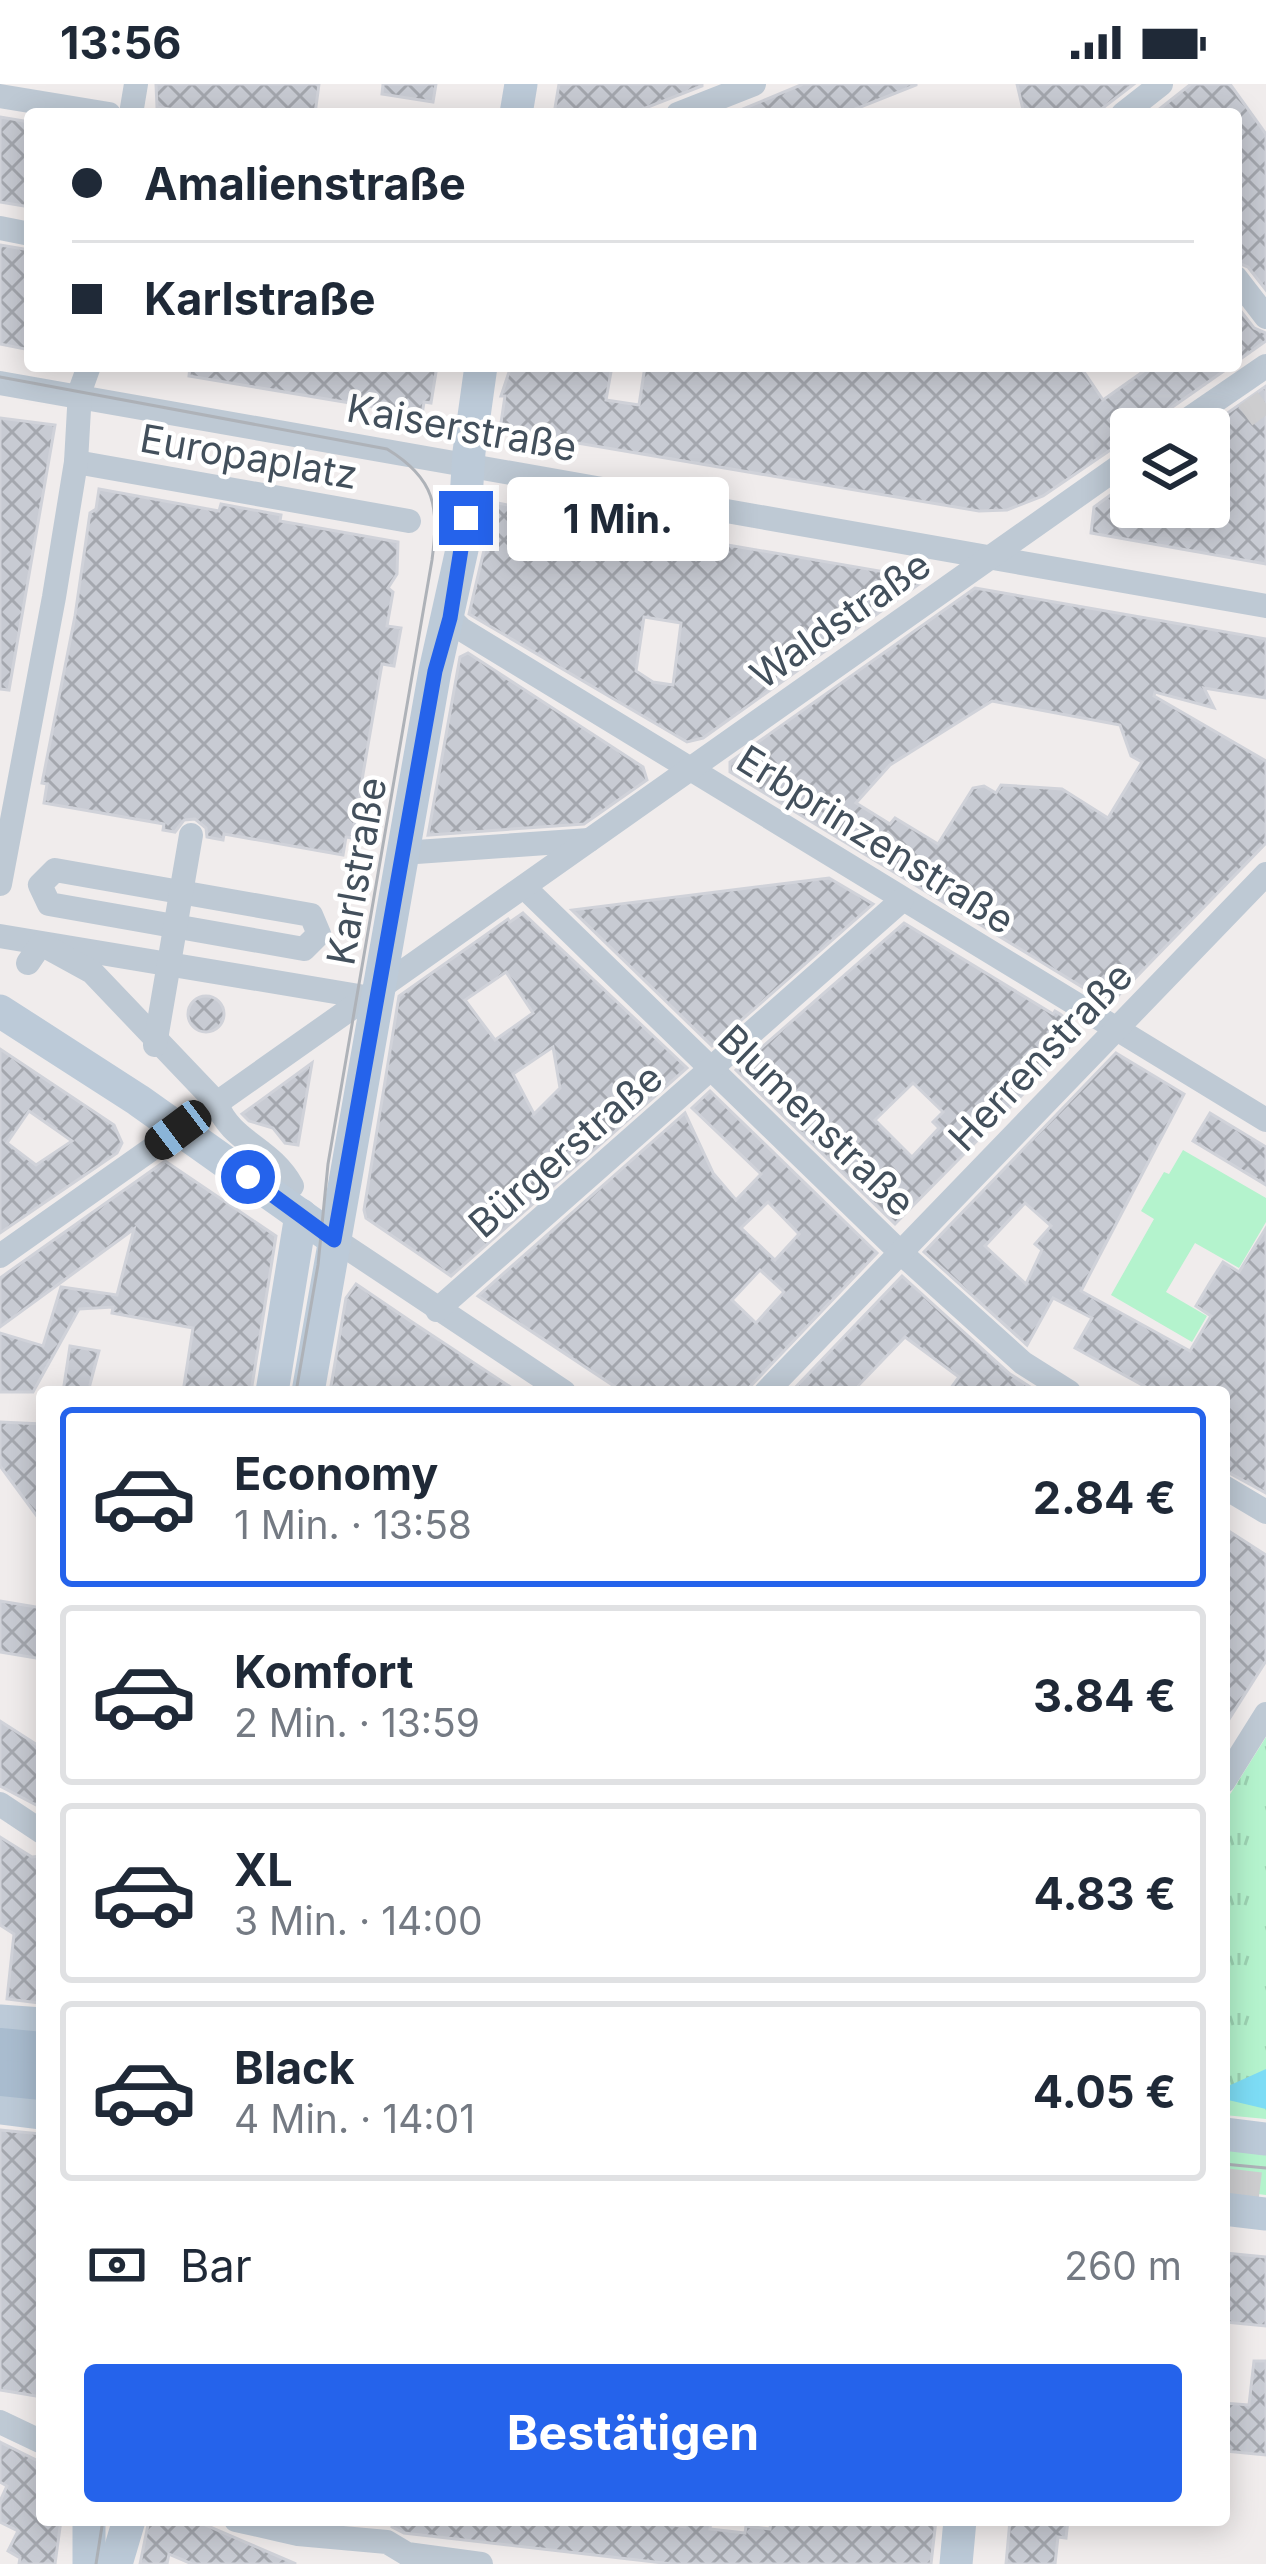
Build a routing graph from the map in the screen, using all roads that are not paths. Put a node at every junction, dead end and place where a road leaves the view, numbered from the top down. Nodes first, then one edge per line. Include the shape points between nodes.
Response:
1 (754, 84) edge
2 (1161, 84) edge
3 (0, 96) edge
4 (73, 108) edge
5 (693, 108) edge
6 (1131, 108) edge
7 (1242, 286) edge
8 (1266, 317) edge
9 (1266, 366) edge
10 (86, 372) edge
11 (480, 372) edge
12 (0, 383) edge
13 (79, 398) junction
14 (1213, 408) edge
15 (76, 462) junction
16 (468, 465) junction
17 (1110, 473) edge
18 (410, 521) dead end
19 (990, 557) junction
20 (1266, 606) edge
21 (450, 618) junction
22 (692, 768) junction
23 (191, 835) dead end
24 (591, 839) junction
25 (402, 853) junction
26 (1266, 874) edge
27 (0, 884) edge
28 (524, 887) junction
29 (181, 892) junction
30 (902, 900) junction
31 (175, 928) junction
32 (0, 936) edge
33 (34, 953) junction
34 (169, 964) junction
35 (371, 993) junction
36 (0, 1011) edge
37 (1117, 1029) junction
38 (155, 1046) junction
39 (713, 1068) junction
40 (216, 1102) junction
41 (1266, 1120) edge
42 (178, 1130) junction
43 (297, 1201) junction
44 (334, 1240) junction
45 (901, 1253) junction
46 (0, 1256) edge
47 (437, 1310) junction
48 (273, 1386) edge
49 (309, 1386) edge
50 (555, 1386) edge
51 (772, 1386) edge
52 (1060, 1386) edge
53 (1230, 1490) edge
54 (1266, 1512) edge
55 (1266, 1714) edge
56 (1230, 1771) edge
57 (0, 1804) edge
58 (36, 1828) edge
59 (0, 2021) edge
60 (36, 2024) edge
61 (0, 2046) edge
62 (36, 2049) edge
63 (0, 2078) edge
64 (36, 2081) edge
65 (0, 2108) edge
66 (36, 2112) edge
67 (1230, 2135) edge
68 (1266, 2139) edge
69 (1230, 2210) edge
70 (1266, 2214) edge
71 (0, 2422) edge
72 (36, 2439) edge
73 (90, 2526) edge
74 (127, 2526) edge
75 (263, 2526) edge
76 (960, 2526) edge
77 (89, 2564) edge
78 (116, 2564) edge
79 (481, 2564) edge
80 (956, 2564) edge

1 - 5 street
2 - 6 street
3 - 4 street
7 - 8 street
9 - 14 street via 1243,392
10 - 13 street
11 - 16 main road, Karlstraße
12 - 13 street, Kaiserstraße
13 - 15 street
13 - 16 street, Kaiserstraße
15 - 18 street, Europaplatz
15 - 27 street
16 - 19 street, Kaiserstraße
16 - 21 main road, Karlstraße
17 - 19 street, Waldstraße
19 - 20 street, Kaiserstraße
19 - 22 street, Waldstraße
21 - 22 street, Erbprinzenstraße
21 - 25 main road, Karlstraße
22 - 24 street, Waldstraße
22 - 30 street, Erbprinzenstraße
23 - 29 street
24 - 25 street
24 - 28 street, Waldstraße
25 - 35 main road, Karlstraße
26 - 37 street, Herrenstraße
28 - 35 street, Waldstraße
28 - 39 street, Blumenstraße
29 - 31 street
29 - 31 street via 55,870 40,885 49,904
29 - 31 street via 311,915 319,934 304,949
30 - 37 street, Erbprinzenstraße
30 - 39 street, Bürgerstraße
31 - 34 street
32 - 33 street
33 - 34 street
33 - 38 street via 92,972
34 - 35 street
34 - 38 street
35 - 40 street, Waldstraße
35 - 44 main road, Karlstraße
36 - 42 main road
37 - 41 street, Erbprinzenstraße
37 - 45 street, Herrenstraße
38 - 40 street
39 - 45 street, Blumenstraße
39 - 47 street, Bürgerstraße
40 - 42 street, Waldstraße
40 - 43 street via 223,1121 280,1163
42 - 43 main road
42 - 46 street, Waldstraße
43 - 44 main road
43 - 48 main road
44 - 47 street
44 - 49 main road, Karlstraße
45 - 51 street, Herrenstraße
45 - 52 street, Blumenstraße via 1023,1363
47 - 50 street
53 - 54 street
55 - 56 street
57 - 58 street
59 - 60 main road
61 - 62 main road
63 - 64 main road
65 - 66 main road
67 - 68 main road
69 - 70 main road
71 - 72 street
73 - 77 main road
74 - 78 main road
75 - 79 street
76 - 80 main road

